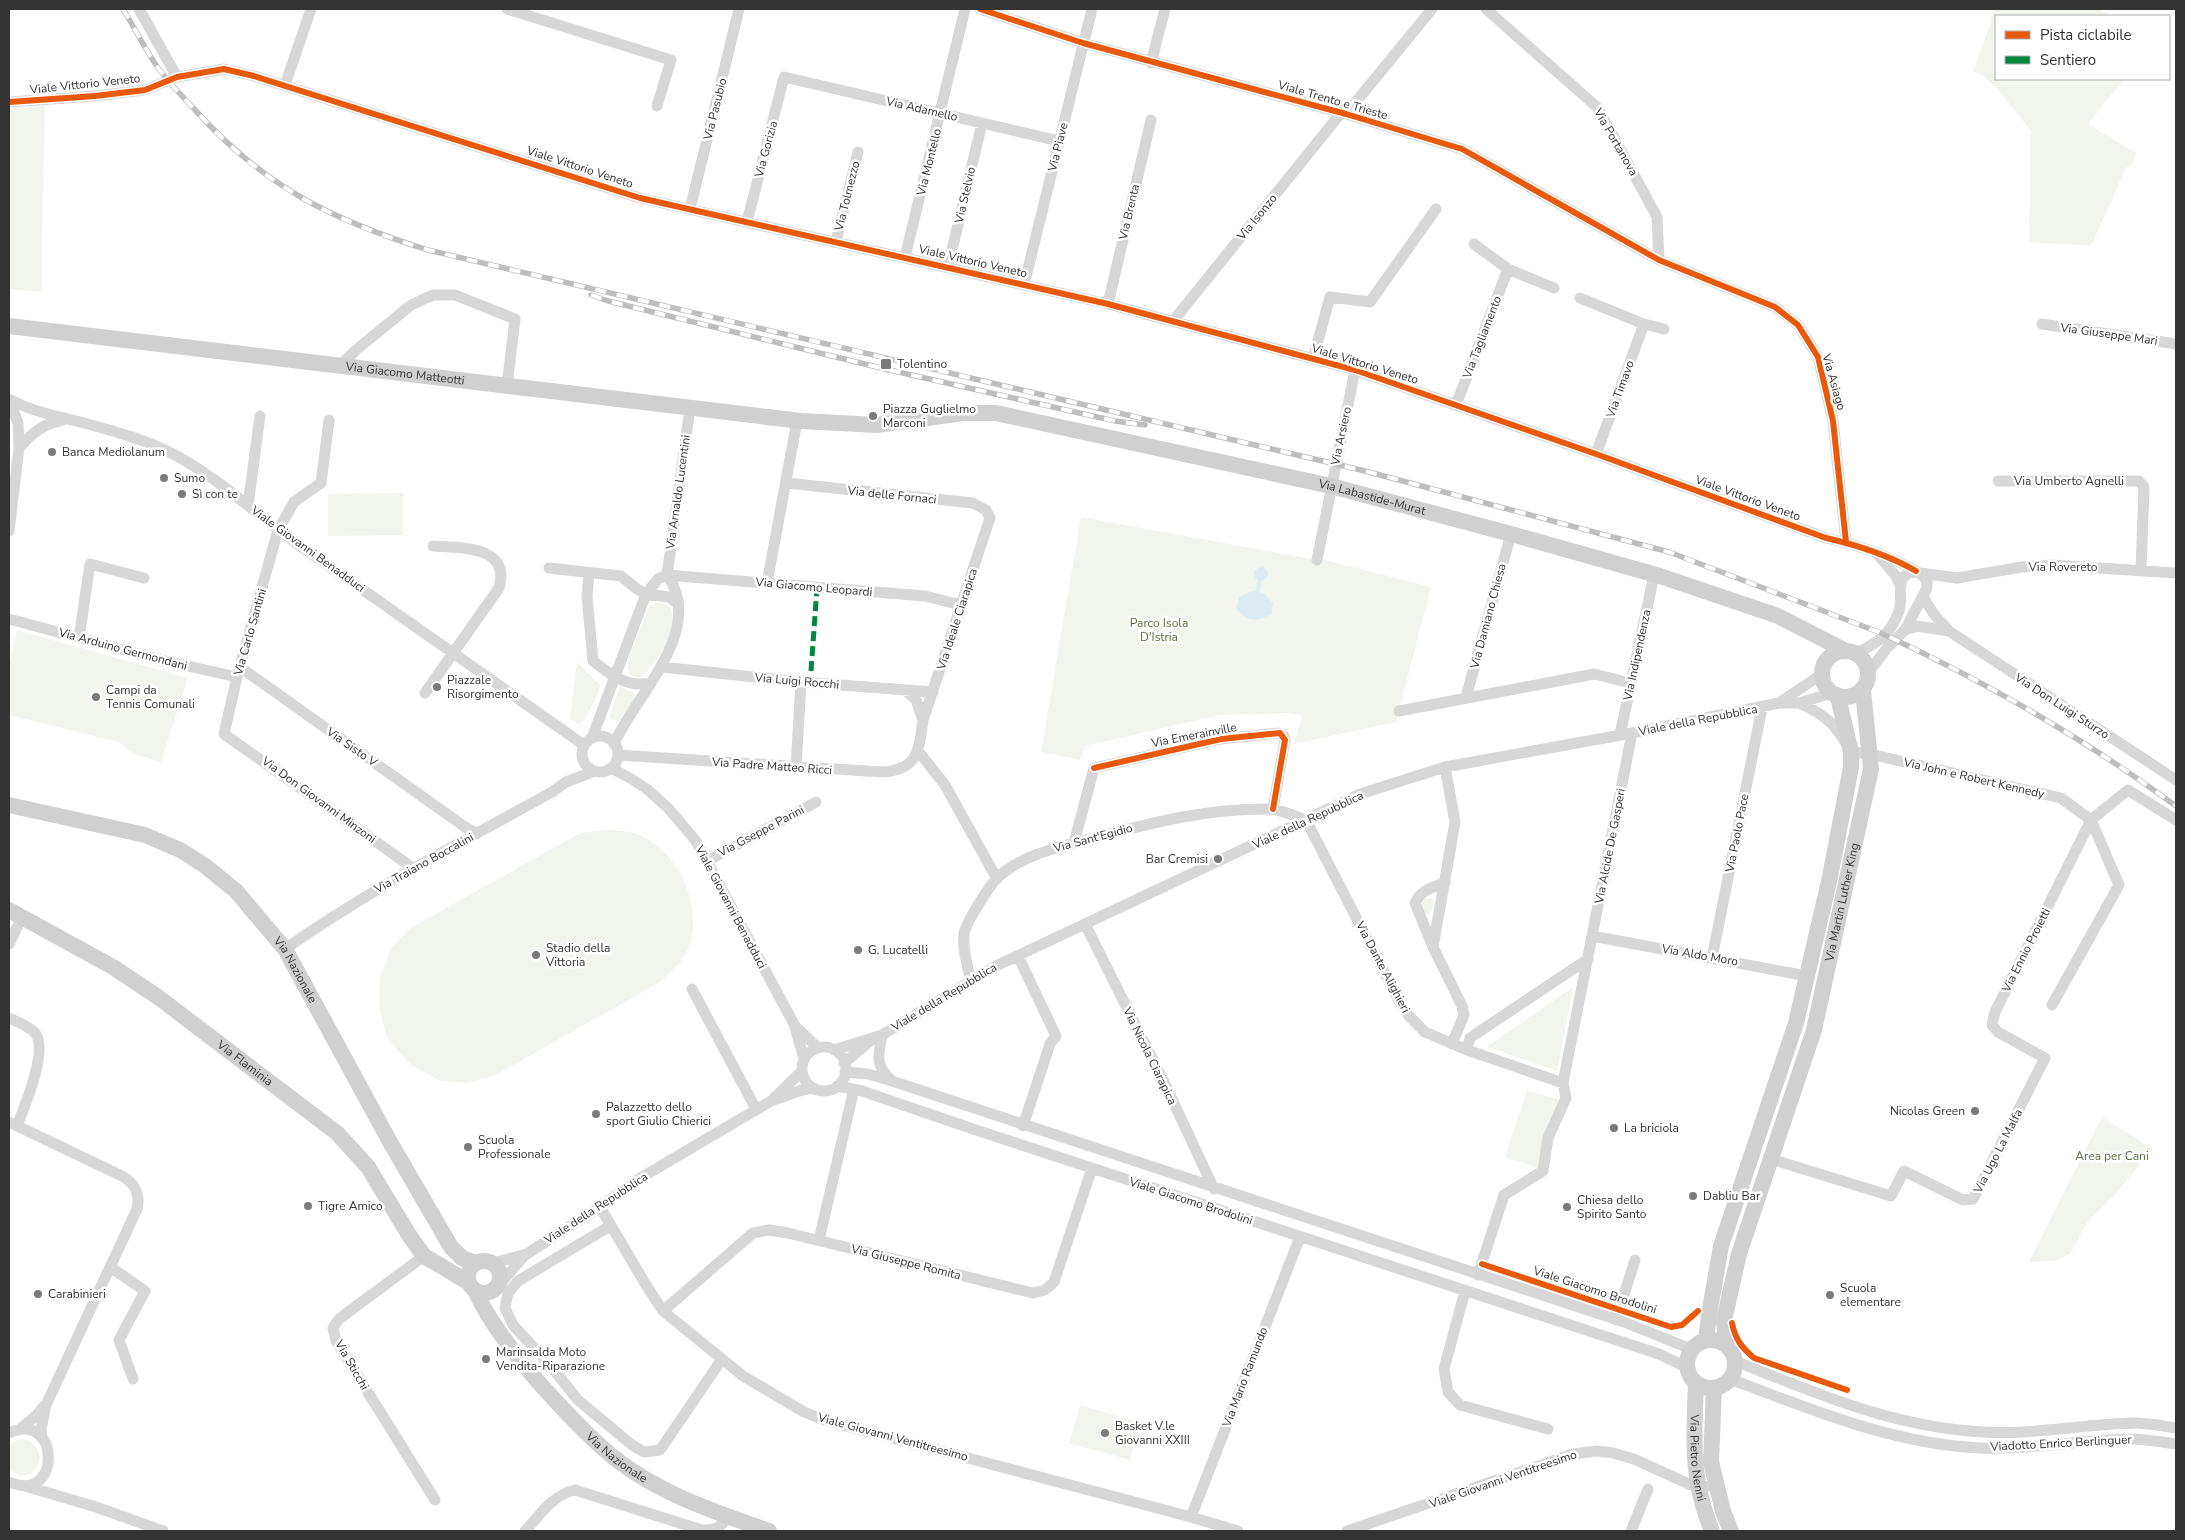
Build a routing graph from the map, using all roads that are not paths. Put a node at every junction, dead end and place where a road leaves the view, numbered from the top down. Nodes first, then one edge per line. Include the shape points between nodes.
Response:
1 (140, 9) edge
2 (311, 9) edge
3 (507, 9) edge
4 (739, 9) edge
5 (965, 9) edge
6 (980, 9) edge
7 (1092, 9) edge
8 (1165, 9) edge
9 (1432, 9) edge
10 (1486, 9) edge
11 (1083, 43) junction
12 (1151, 63) junction
13 (177, 77) junction
14 (784, 77) joint
15 (286, 85) junction
16 (9, 102) edge
17 (657, 106) dead end
18 (941, 113) junction
19 (1343, 113) junction
20 (1151, 120) dead end
21 (982, 123) junction
22 (1059, 141) junction
23 (858, 152) dead end
24 (690, 209) junction
25 (1436, 209) dead end
26 (747, 222) junction
27 (836, 241) junction
28 (1474, 244) dead end
29 (905, 257) junction
30 (1659, 260) junction
31 (948, 267) junction
32 (1508, 269) junction
33 (1024, 285) junction
34 (1554, 288) dead end
35 (1580, 298) dead end
36 (1108, 304) junction
37 (1173, 321) junction
38 (1644, 324) junction
39 (2042, 324) dead end
40 (9, 326) edge
41 (1664, 329) dead end
42 (2176, 344) edge
43 (1313, 359) junction
44 (341, 365) junction
45 (1355, 370) junction
46 (508, 386) junction
47 (9, 399) edge
48 (1456, 405) junction
49 (690, 408) junction
50 (260, 416) dead end
51 (64, 420) junction
52 (330, 420) dead end
53 (799, 421) junction
54 (19, 448) junction
55 (1596, 454) junction
56 (1998, 481) dead end
57 (787, 483) junction
58 (1331, 486) junction
59 (248, 506) junction
60 (990, 518) joint
61 (278, 530) junction
62 (9, 531) edge
63 (1511, 534) junction
64 (1846, 542) junction
65 (433, 546) dead end
66 (1875, 552) junction
67 (1317, 560) dead end
68 (549, 568) dead end
69 (2141, 570) junction
70 (1918, 572) junction
71 (589, 573) junction
72 (2176, 573) edge
73 (667, 575) junction
74 (1654, 575) junction
75 (144, 578) dead end
76 (767, 583) junction
77 (1900, 585) junction
78 (646, 594) junction
79 (1923, 595) junction
80 (678, 604) junction
81 (961, 605) junction
82 (9, 620) edge
83 (1905, 630) junction
84 (1949, 631) junction
85 (1813, 634) junction
86 (79, 638) junction
87 (1850, 652) junction
88 (454, 653) junction
89 (661, 667) junction
90 (1823, 669) junction
91 (238, 672) junction
92 (1869, 672) junction
93 (614, 677) junction
94 (801, 682) junction
95 (1631, 683) junction
96 (649, 684) junction
97 (905, 690) junction
98 (1863, 690) junction
99 (933, 692) junction
100 (425, 693) dead end
101 (1835, 695) junction
102 (1466, 697) junction
103 (1779, 703) junction
104 (1799, 703) junction
105 (1762, 708) junction
106 (1399, 711) dead end
107 (923, 720) junction
108 (224, 734) joint
109 (1626, 734) junction
110 (614, 744) junction
111 (586, 745) junction
112 (918, 752) junction
113 (1851, 752) junction
114 (1870, 754) junction
115 (615, 761) junction
116 (1445, 767) junction
117 (796, 768) junction
118 (594, 771) junction
119 (2176, 780) edge
120 (566, 782) junction
121 (816, 802) dead end
122 (9, 805) edge
123 (1273, 809) junction
124 (1306, 820) junction
125 (2091, 820) junction
126 (2176, 820) edge
127 (470, 833) junction
128 (1074, 843) junction
129 (706, 861) junction
130 (413, 868) junction
131 (997, 879) junction
132 (1446, 883) junction
133 (16, 913) edge
134 (1085, 924) junction
135 (1592, 936) junction
136 (9, 944) edge
137 (1433, 947) junction
138 (285, 949) junction
139 (1018, 956) junction
140 (1588, 958) junction
141 (1712, 958) junction
142 (1807, 976) junction
143 (971, 982) junction
144 (692, 989) dead end
145 (2052, 1005) dead end
146 (9, 1018) edge
147 (795, 1026) junction
148 (878, 1036) junction
149 (1452, 1044) junction
150 (818, 1048) junction
151 (834, 1050) junction
152 (1467, 1050) junction
153 (2045, 1058) joint
154 (804, 1059) junction
155 (845, 1068) junction
156 (802, 1071) junction
157 (892, 1081) junction
158 (1563, 1083) junction
159 (837, 1086) junction
160 (814, 1088) junction
161 (854, 1089) junction
162 (771, 1101) junction
163 (1769, 1104) junction
164 (756, 1109) junction
165 (1787, 1111) junction
166 (13, 1124) edge
167 (1023, 1126) junction
168 (1771, 1159) junction
169 (1092, 1168) junction
170 (1214, 1188) junction
171 (600, 1207) junction
172 (610, 1226) junction
173 (1300, 1237) junction
174 (819, 1240) junction
175 (525, 1255) junction
176 (424, 1256) junction
177 (1634, 1260) dead end
178 (493, 1263) junction
179 (110, 1267) junction
180 (1478, 1275) junction
181 (472, 1276) junction
182 (496, 1287) junction
183 (1465, 1291) junction
184 (664, 1311) junction
185 (1616, 1320) junction
186 (501, 1333) junction
187 (1706, 1340) junction
188 (1726, 1345) junction
189 (1691, 1349) junction
190 (722, 1359) junction
191 (1735, 1361) junction
192 (1686, 1367) junction
193 (134, 1379) dead end
194 (1730, 1379) junction
195 (1696, 1383) junction
196 (1714, 1388) junction
197 (1835, 1401) junction
198 (46, 1405) junction
199 (1830, 1417) junction
200 (2176, 1428) edge
201 (1548, 1429) dead end
202 (14, 1431) edge
203 (42, 1438) junction
204 (2176, 1444) edge
205 (47, 1470) junction
206 (9, 1482) edge
207 (1716, 1484) junction
208 (24, 1486) junction
209 (1698, 1486) junction
210 (1648, 1489) dead end
211 (62, 1496) junction
212 (435, 1500) dead end
213 (727, 1515) junction
214 (1191, 1517) junction
215 (163, 1531) edge
216 (525, 1531) edge
217 (769, 1531) edge
218 (1238, 1531) edge
219 (1347, 1531) edge
220 (1631, 1531) edge
221 (1712, 1531) edge
222 (1731, 1531) edge

1 - 13 street
2 - 15 street
3 - 17 street via 671,60
4 - 24 street, Via Pasubio
5 - 18 street, Via Montello
6 - 11 street, Viale Trento e Trieste
7 - 11 street, Via Piave
8 - 12 street
9 - 19 street, Via Isonzo
10 - 30 street, Via Portanova via 1598,108 1657,217
11 - 12 street, Viale Trento e Trieste
11 - 22 street, Via Piave
12 - 19 street, Viale Trento e Trieste
13 - 15 street, Viale Vittorio Veneto via 224,69
13 - 16 street, Viale Vittorio Veneto via 145,90
14 - 18 street, Via Adamello
14 - 26 street, Via Gorizia
15 - 24 street, Viale Vittorio Veneto via 640,198
18 - 21 street, Via Adamello
18 - 29 street, Via Montello
19 - 30 street, Viale Trento e Trieste via 1462,149
19 - 37 street, Via Isonzo
20 - 36 street, Via Brenta
21 - 22 street, Via Adamello
21 - 31 street, Via Stelvio
22 - 33 street, Via Piave
23 - 27 street, Via Tolmezzo
24 - 26 street, Viale Vittorio Veneto
25 - 43 street via 1370,302 1330,297
26 - 27 street, Viale Vittorio Veneto
27 - 29 street, Viale Vittorio Veneto
28 - 32 street
29 - 31 street, Viale Vittorio Veneto
30 - 64 street, Via Asiago via 1775,307 1798,325 1818,357 1833,420
31 - 33 street, Viale Vittorio Veneto
32 - 34 street
32 - 48 street, Via Tagliamento
33 - 36 street, Viale Vittorio Veneto
35 - 38 street
36 - 37 street, Viale Vittorio Veneto
37 - 43 street, Viale Vittorio Veneto
38 - 41 street
38 - 55 street, Via Timavo
39 - 42 street, Via Giuseppe Mari
40 - 44 street, Via Giacomo Matteotti
43 - 45 street, Viale Vittorio Veneto
44 - 46 street, Via Giacomo Matteotti
44 - 46 street via 411,305 433,294 455,295 515,319
45 - 48 street, Viale Vittorio Veneto
45 - 58 street, Via Arsiero
46 - 49 street, Via Giacomo Matteotti
47 - 51 street, Viale Giovanni Benadduci
47 - 54 street via 18,423
48 - 55 street, Viale Vittorio Veneto
49 - 53 street, Via Giacomo Matteotti
49 - 73 street, Via Arnaldo Lucentini
50 - 59 street
51 - 54 street via 48,423
51 - 59 street, Viale Giovanni Benadduci via 131,437 172,454 200,470
52 - 61 street, Via Carlo Santini via 321,483 294,502
53 - 57 street
53 - 58 street, Via Labastide-Murat via 877,424 963,413 996,413
54 - 62 street
55 - 64 street, Viale Vittorio Veneto via 1826,538
56 - 69 street, Via Umberto Agnelli via 2139,481 2144,487
57 - 60 street, Via delle Fornaci via 973,503 986,510
57 - 76 street
58 - 63 street, Via Labastide-Murat
58 - 67 street, Via Arsiero
59 - 61 street, Viale Giovanni Benadduci
60 - 81 street, Via Ideale Ciarapica
61 - 88 street, Viale Giovanni Benadduci
61 - 91 street, Via Carlo Santini
63 - 74 street, Via Labastide-Murat
63 - 102 street, Via Damiano Chiesa
64 - 66 street, Viale Vittorio Veneto
65 - 88 street via 478,549 496,561 501,571 499,588
66 - 70 street, Viale Vittorio Veneto
66 - 77 street, Viale Vittorio Veneto
68 - 71 street
69 - 70 street, Via Rovereto via 2052,565 1957,578
69 - 72 street, Via Rovereto
70 - 77 street via 1906,574
70 - 79 street via 1927,581
71 - 78 street via 622,576
71 - 93 street via 587,596 593,661
73 - 76 street, Via Giacomo Leopardi
73 - 78 street via 658,579
73 - 80 street via 674,584
74 - 85 street, Via Labastide-Murat via 1778,616
74 - 95 street, Via Indipendenza
75 - 86 street via 90,564
76 - 81 street, Via Giacomo Leopardi via 926,596
77 - 87 street via 1900,610 1890,630 1879,641
78 - 80 street via 670,597
78 - 93 street
79 - 83 street
79 - 84 street, Via Don Luigi Sturzo via 1931,611
80 - 89 street via 677,630
81 - 99 street, Via Ideale Ciarapica
82 - 86 street, Via Arduino Germondani
83 - 84 street, Via Don Luigi Sturzo via 1917,626
83 - 92 street
84 - 119 street, Via Don Luigi Sturzo
85 - 87 street, Via Labastide-Murat
85 - 90 street
86 - 91 street, Via Arduino Germondani via 165,662
87 - 90 street via 1832,654
87 - 92 street via 1864,660
88 - 100 street
88 - 111 street, Viale Giovanni Benadduci
89 - 94 street, Via Luigi Rocchi
89 - 96 street
90 - 101 street via 1823,681
90 - 103 street, Viale della Repubblica
91 - 108 street, Via Carlo Santini
91 - 127 street, Via Sisto V
92 - 98 street
93 - 96 street via 637,686
93 - 111 street
94 - 97 street, Via Luigi Rocchi
94 - 117 street
95 - 102 street via 1594,674
95 - 109 street, Via Indipendenza
96 - 110 street
97 - 99 street, Via Luigi Rocchi
97 - 107 street via 916,700
98 - 101 street via 1852,697
98 - 114 street, Via Martin Luther King
99 - 107 street, Via Ideale Ciarapica
101 - 104 street, Viale della Repubblica
101 - 113 street, Via Martin Luther King
102 - 106 street
103 - 104 street, Viale della Repubblica
103 - 105 street, Viale della Repubblica
104 - 113 street, Viale della Repubblica via 1830,720
105 - 109 street, Viale della Repubblica
105 - 141 street, Via Paolo Pace
107 - 112 street, Via Ideale Ciarapica
108 - 130 street, Via Don Giovanni Minzoni
109 - 116 street, Viale della Repubblica
109 - 135 street, Via Alcide De Gasperi
110 - 111 street via 607,737
110 - 115 street
111 - 118 street via 585,764
111 - 120 street, Via Traiano Boccalini
112 - 117 street, Via Padre Matteo Ricci via 907,764 891,771
112 - 131 street via 936,772
113 - 114 street, Via John e Robert Kennedy
113 - 142 street, Via Martin Luther King via 1830,877
114 - 125 street, Via John e Robert Kennedy via 2061,798
114 - 165 street, Via Martin Luther King via 1871,769 1824,988 1814,1030
115 - 117 street, Via Padre Matteo Ricci
115 - 118 street via 605,771
115 - 129 street, Viale Giovanni Benadduci via 630,778 669,809 696,841
116 - 124 street, Viale della Repubblica via 1360,794
116 - 132 street via 1455,822
118 - 120 street, Via Traiano Boccalini
120 - 127 street, Via Traiano Boccalini
121 - 129 street, Via Gseppe Parini
122 - 138 street, Via Nazionale via 145,835 180,850 236,891
123 - 124 street, Via Sant'Egidio
123 - 128 street, Via Sant'Egidio via 1202,813
123 - 128 street, Via Emerainville via 1284,736 1278,733 1221,739 1094,768
124 - 134 street, Viale della Repubblica
124 - 149 street, Via Dante Alighieri via 1399,1001 1425,1032
125 - 126 street via 2128,790
125 - 145 street via 2119,885
125 - 153 street, Via Ennio Proietti via 1995,1012 1992,1025 1998,1032
127 - 130 street, Via Traiano Boccalini
128 - 131 street, Via Sant'Egidio via 1045,852 1013,867
129 - 147 street, Viale Giovanni Benadduci
130 - 138 street, Via Traiano Boccalini via 334,914
131 - 143 street, Via Sant'Egidio via 964,932
132 - 137 street
132 - 137 street via 1424,891 1414,903
133 - 136 street
133 - 176 street, Via Flaminia via 113,967 158,997 337,1133 368,1167
134 - 139 street, Viale della Repubblica
134 - 170 street, Via Nicola Ciarapica
135 - 140 street, Via Alcide De Gasperi
135 - 141 street, Via Aldo Moro
137 - 149 street via 1464,1015
138 - 181 street, Via Nazionale via 443,1235
139 - 143 street, Viale della Repubblica
139 - 167 street via 1056,1036 1050,1044
140 - 152 street via 1470,1038
140 - 158 street, Via Alcide De Gasperi
141 - 142 street, Via Aldo Moro
142 - 163 street, Via Martin Luther King via 1796,1023
143 - 148 street, Viale della Repubblica
144 - 164 street
146 - 166 street via 37,1035 39,1045 32,1085
147 - 150 street, Viale Giovanni Benadduci
147 - 154 street
148 - 151 street, Viale della Repubblica
148 - 155 street, Viale della Repubblica
148 - 157 street via 878,1060 882,1072
149 - 152 street, Via Dante Alighieri
150 - 151 street
150 - 154 street
151 - 155 street
152 - 158 street, Via Dante Alighieri
153 - 168 street, Via Ugo La Malfa via 1977,1194 1970,1200 1963,1200 1904,1171 1891,1196
154 - 156 street
155 - 157 street, Viale Giacomo Brodolini
155 - 159 street via 844,1077
156 - 160 street via 808,1084
156 - 162 street, Viale della Repubblica
157 - 167 street, Viale Giacomo Brodolini
158 - 180 street, Via Alcide De Gasperi via 1566,1098 1548,1138 1542,1171 1504,1195
159 - 160 street via 826,1091
159 - 161 street, Viale Giacomo Brodolini
160 - 162 street, Viale della Repubblica
161 - 169 street, Viale Giacomo Brodolini
161 - 174 street
162 - 164 street, Viale della Repubblica
163 - 165 street
163 - 187 street, Via Martin Luther King via 1721,1246
164 - 171 street, Viale della Repubblica via 637,1180
165 - 168 street, Via Martin Luther King
166 - 179 street via 124,1177 135,1187 139,1202 137,1209
167 - 170 street, Viale Giacomo Brodolini
168 - 188 street, Via Martin Luther King via 1739,1254 1724,1320
169 - 173 street, Viale Giacomo Brodolini
169 - 174 street, Via Giuseppe Romita via 1054,1282 1045,1290 1033,1293
170 - 180 street, Viale Giacomo Brodolini
171 - 172 street, Viale Giovanni Ventitreesimo
171 - 175 street, Viale della Repubblica
172 - 184 street, Viale Giovanni Ventitreesimo
172 - 190 street via 518,1282 508,1293 505,1308 513,1325 578,1400 644,1452 660,1450
173 - 183 street, Viale Giacomo Brodolini
173 - 214 street, Via Mario Ramundo
174 - 184 street, Via Giuseppe Romita via 769,1230 753,1233
175 - 178 street, Viale della Repubblica
175 - 182 street, Viale della Repubblica
176 - 181 street, Via Flaminia via 439,1265
176 - 212 street, Via Sticchi via 339,1319 333,1328 341,1349
177 - 185 street
178 - 181 street via 484,1260
178 - 182 street via 500,1273
179 - 193 street via 145,1291 119,1340
179 - 198 street
180 - 185 street, Viale Giacomo Brodolini
181 - 182 street via 485,1294
181 - 186 street, Via Nazionale via 480,1303
182 - 186 street, Via Nazionale
183 - 192 street, Viale Giacomo Brodolini via 1659,1354
183 - 201 street via 1444,1369 1448,1392 1460,1405
184 - 190 street, Viale Giovanni Ventitreesimo
185 - 189 street, Viale Giacomo Brodolini
186 - 213 street, Via Nazionale via 538,1382 606,1452 687,1501
187 - 188 street
187 - 189 street
188 - 191 street
189 - 192 street
190 - 214 street, Viale Giovanni Ventitreesimo via 743,1376 804,1412 824,1420
191 - 194 street
191 - 197 street, Viadotto Enrico Berlinguer
192 - 195 street
194 - 196 street
194 - 199 street, Viadotto Enrico Berlinguer
195 - 196 street
195 - 209 street, Via Pietro Nenni via 1694,1462
196 - 207 street, Via Pietro Nenni via 1711,1462
197 - 199 street
197 - 200 street, Viadotto Enrico Berlinguer via 1925,1426 1983,1432 2048,1431 2137,1423
198 - 202 street
198 - 203 street
199 - 204 street, Viadotto Enrico Berlinguer via 1921,1441 1980,1448 2134,1439
202 - 203 street via 35,1433
203 - 205 street via 50,1453
205 - 208 street via 42,1478
205 - 211 street via 51,1484
206 - 208 street
207 - 209 street, Viale Giovanni Ventitreesimo
207 - 222 street, Via Pietro Nenni
208 - 211 street
209 - 219 street, Viale Giovanni Ventitreesimo via 1691,1486 1634,1459 1613,1453 1573,1454
209 - 221 street, Via Pietro Nenni
210 - 220 street
211 - 215 street
213 - 216 street via 721,1526 702,1530 575,1490 555,1498
213 - 217 street, Via Nazionale
214 - 218 street, Viale Giovanni Ventitreesimo

